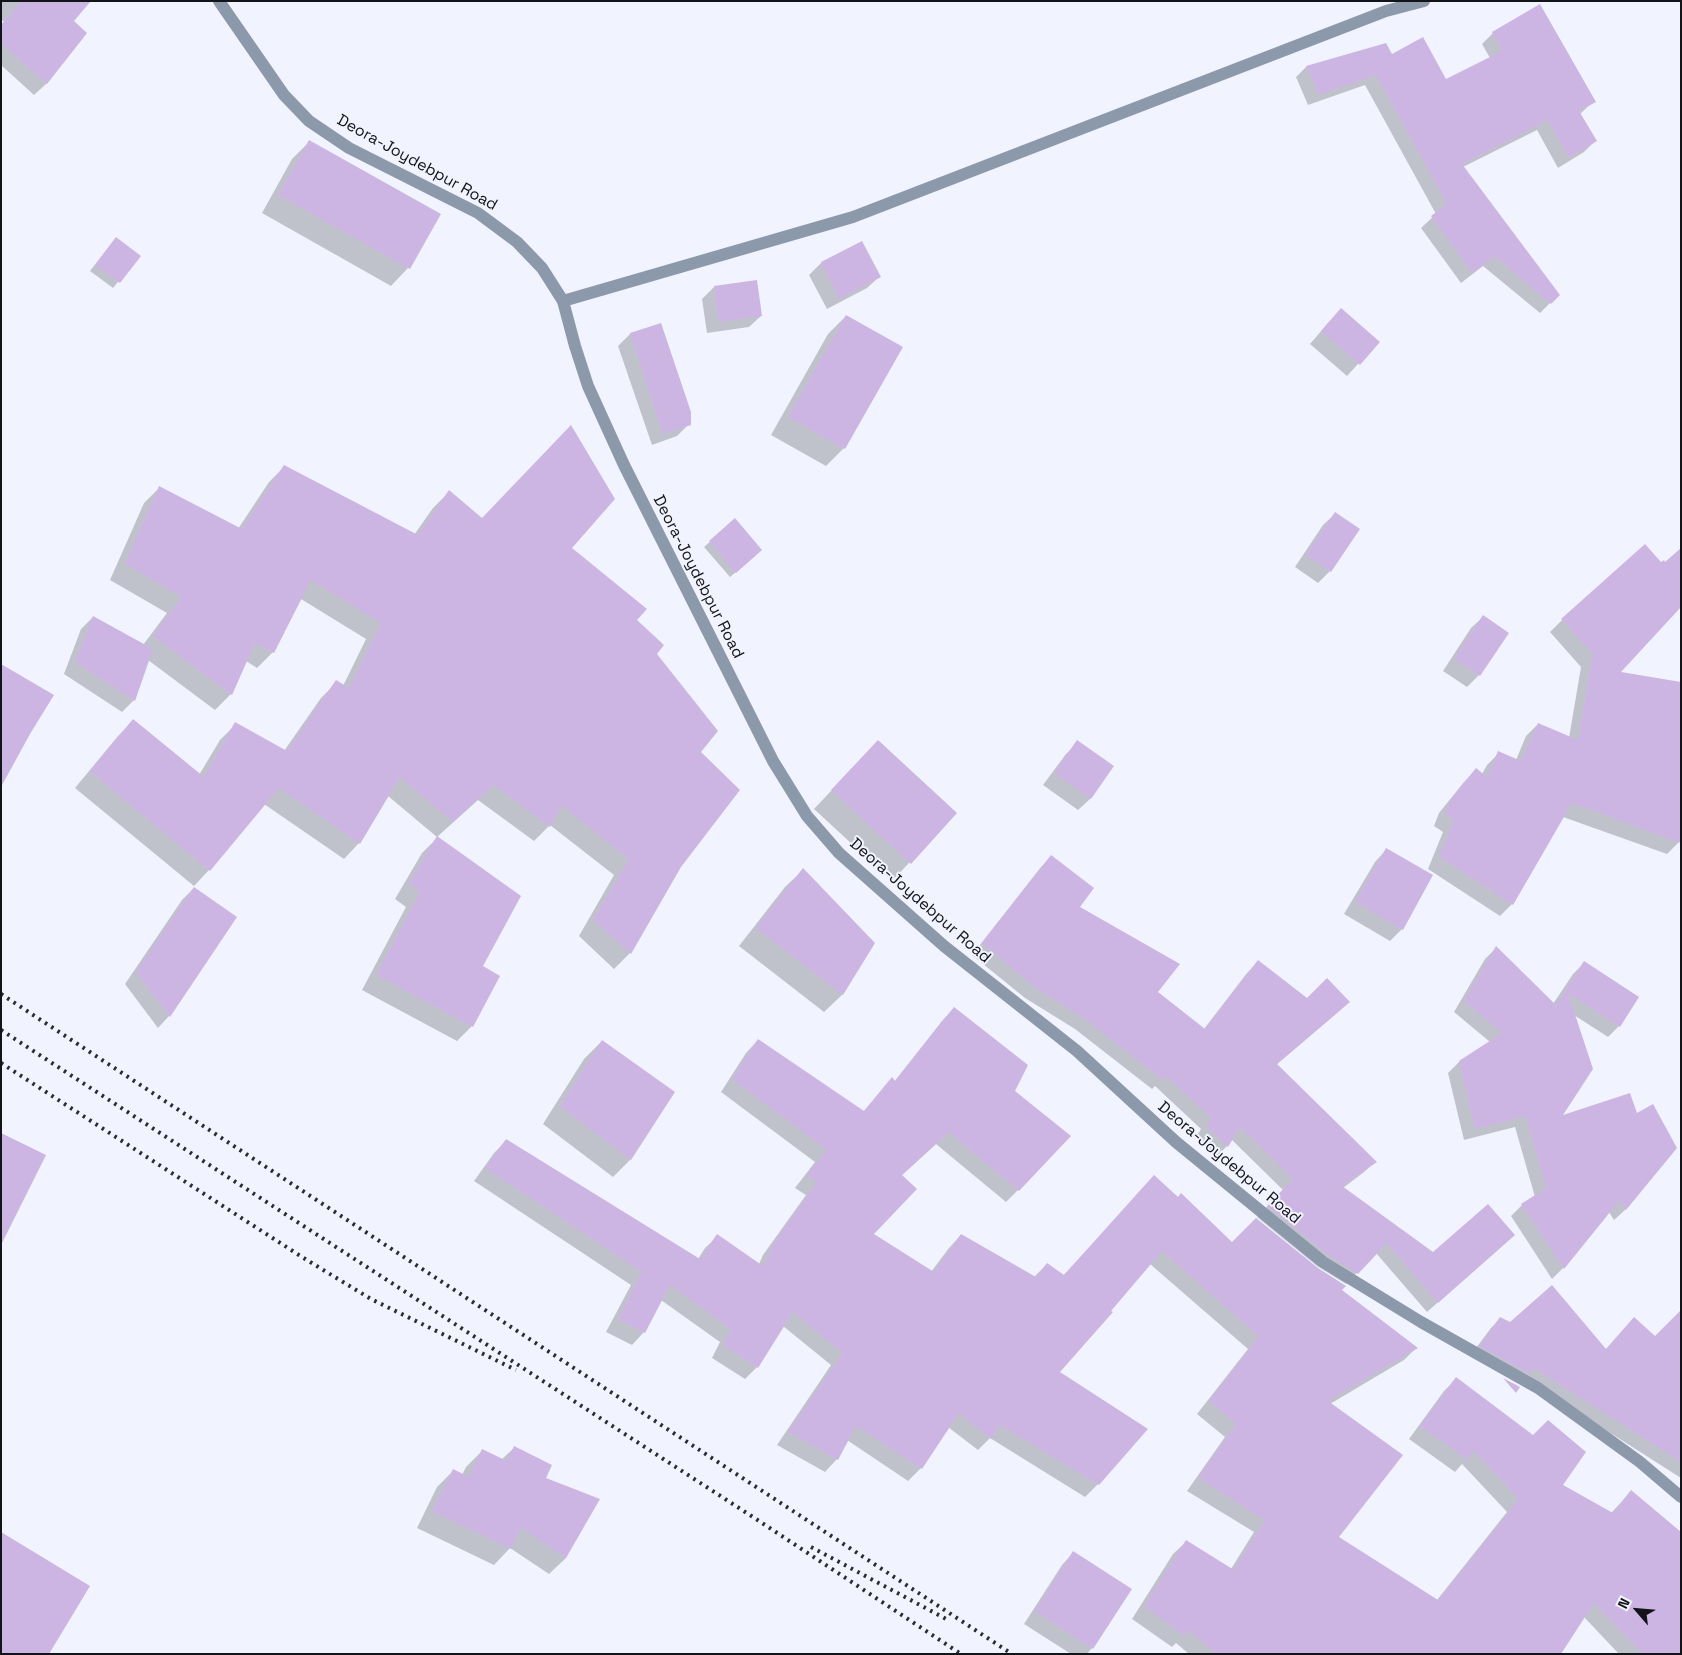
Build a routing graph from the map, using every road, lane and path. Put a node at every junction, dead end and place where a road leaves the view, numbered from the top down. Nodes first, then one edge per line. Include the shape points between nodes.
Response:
1 (219, 1) edge
2 (1424, 1) edge
3 (563, 300) junction
4 (1681, 1497) edge

1 - 3 street, Deora-Joydebpur Road via 284,95 309,120 349,148 478,213 516,242 542,268
2 - 3 street via 1386,11 853,217
3 - 4 street, Deora-Joydebpur Road via 588,386 624,466 773,761 807,816 839,853 944,946 1077,1051 1176,1142 1323,1262 1538,1388 1640,1462

